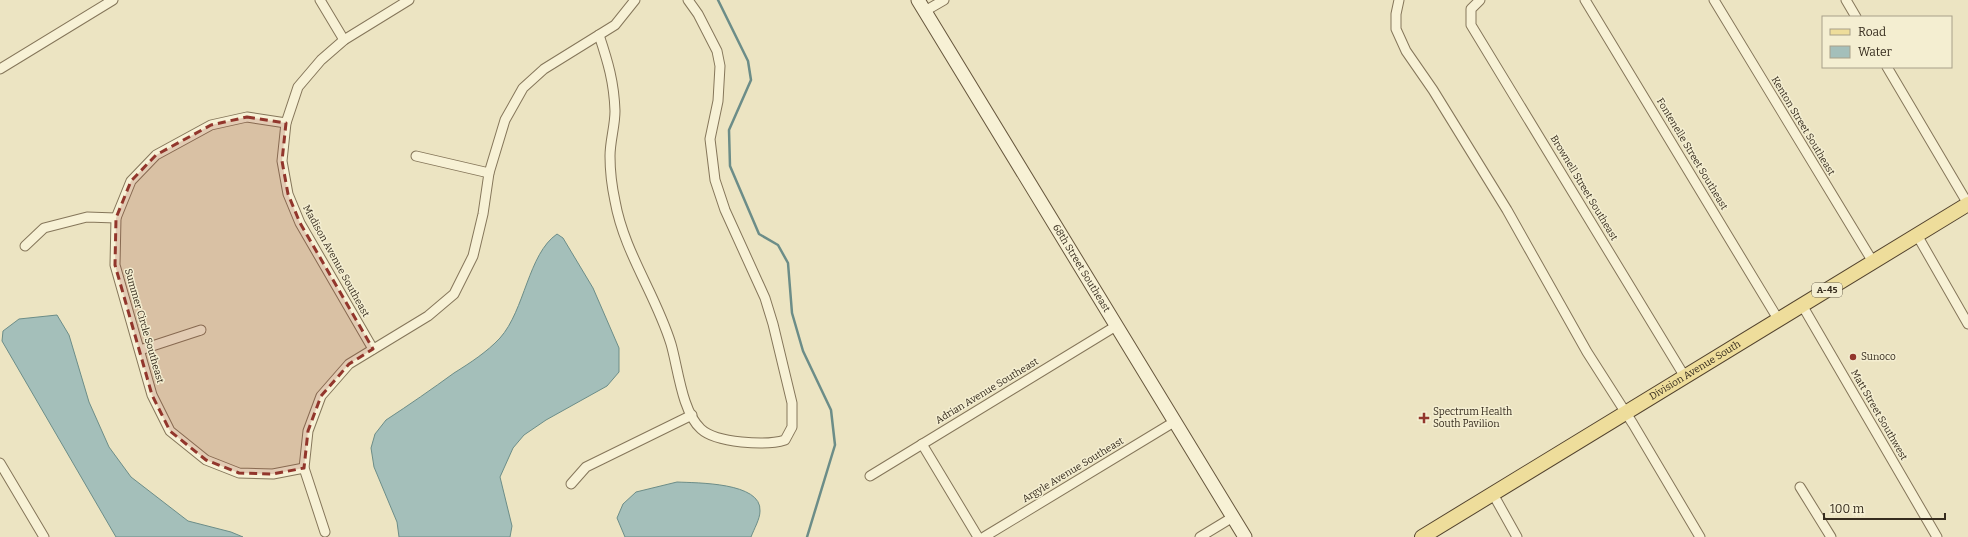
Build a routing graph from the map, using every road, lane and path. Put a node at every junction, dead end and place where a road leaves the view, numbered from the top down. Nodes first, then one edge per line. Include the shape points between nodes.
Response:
1 (113, 0) edge
2 (320, 0) edge
3 (409, 0) edge
4 (635, 0) edge
5 (688, 0) edge
6 (918, 0) edge
7 (944, 0) edge
8 (1399, 0) edge
9 (1480, 0) edge
10 (1585, 0) edge
11 (1714, 0) edge
12 (1846, 0) edge
13 (925, 11) junction
14 (1855, 16) edge
15 (599, 35) junction
16 (344, 40) junction
17 (1888, 68) edge
18 (0, 69) edge
19 (286, 123) junction
20 (416, 156) dead end
21 (489, 173) junction
22 (1968, 204) edge
23 (116, 218) junction
24 (1917, 235) junction
25 (25, 246) dead end
26 (1873, 262) junction
27 (1802, 305) junction
28 (1778, 319) junction
29 (1968, 324) edge
30 (1116, 326) junction
31 (201, 330) dead end
32 (373, 349) junction
33 (140, 350) junction
34 (1685, 377) junction
35 (1626, 414) junction
36 (692, 415) junction
37 (1174, 422) junction
38 (922, 444) junction
39 (0, 463) edge
40 (304, 468) junction
41 (870, 476) dead end
42 (572, 484) dead end
43 (1800, 487) dead end
44 (1493, 494) junction
45 (1233, 517) junction
46 (325, 532) dead end
47 (44, 537) edge
48 (978, 537) edge
49 (984, 537) edge
50 (1200, 537) edge
51 (1245, 537) edge
52 (1422, 537) edge
53 (1517, 537) edge
54 (1700, 537) edge
55 (1831, 537) edge
56 (1937, 537) edge

1 - 18 street
2 - 16 street
3 - 16 street, Madison Avenue Southeast
4 - 15 street via 615,25
5 - 36 street via 717,50 720,66 718,101 710,139 716,180 726,210 765,298 792,403 792,427 785,440 760,444 713,436 703,431
6 - 13 main road, 68th Street Southeast
7 - 13 street
8 - 35 street via 1396,29 1406,51 1507,210 1587,352
9 - 34 street, Brownell Street Southeast via 1471,9 1471,25
10 - 28 street, Fontenelle Street Southeast
11 - 26 street, Kenton Street Southeast
12 - 14 street
13 - 30 main road, 68th Street Southeast
15 - 21 street via 544,69 523,88 505,120
15 - 36 street via 612,74 615,112 610,156 615,201 624,234 670,344
16 - 19 street, Madison Avenue Southeast via 321,60 298,87
17 - 22 street
19 - 23 street, Summer Circle Southeast via 247,118 211,125 188,137 156,155 131,181
19 - 32 street, Madison Avenue Southeast via 282,161 288,194 300,222
20 - 21 street
21 - 32 street via 473,256 454,294 428,316
22 - 24 main road, Division Avenue South / A-45
23 - 25 street via 87,217 44,228
23 - 33 street, Summer Circle Southeast via 115,265
24 - 26 main road, Division Avenue South / A-45
24 - 29 street
26 - 27 main road, Division Avenue South / A-45
27 - 28 main road, Division Avenue South / A-45
27 - 56 street, Matt Street Southwest
28 - 34 main road, Division Avenue South / A-45
30 - 37 main road, 68th Street Southeast
30 - 38 street, Adrian Avenue Southeast
31 - 33 street
32 - 40 street via 350,364 321,396 308,431
33 - 40 street, Summer Circle Southeast via 152,395 170,431 206,460 239,473 273,474
34 - 35 main road, Division Avenue South / A-45
35 - 44 main road, Division Avenue South / A-45
35 - 54 street
36 - 42 street via 586,467
37 - 45 main road, 68th Street Southeast
37 - 49 street, Argyle Avenue Southeast
38 - 41 street, Adrian Avenue Southeast
38 - 48 street
39 - 47 street
40 - 46 street
43 - 55 street
44 - 52 main road, Division Avenue South / A-45
44 - 53 street
45 - 50 street
45 - 51 main road, 68th Street Southeast

